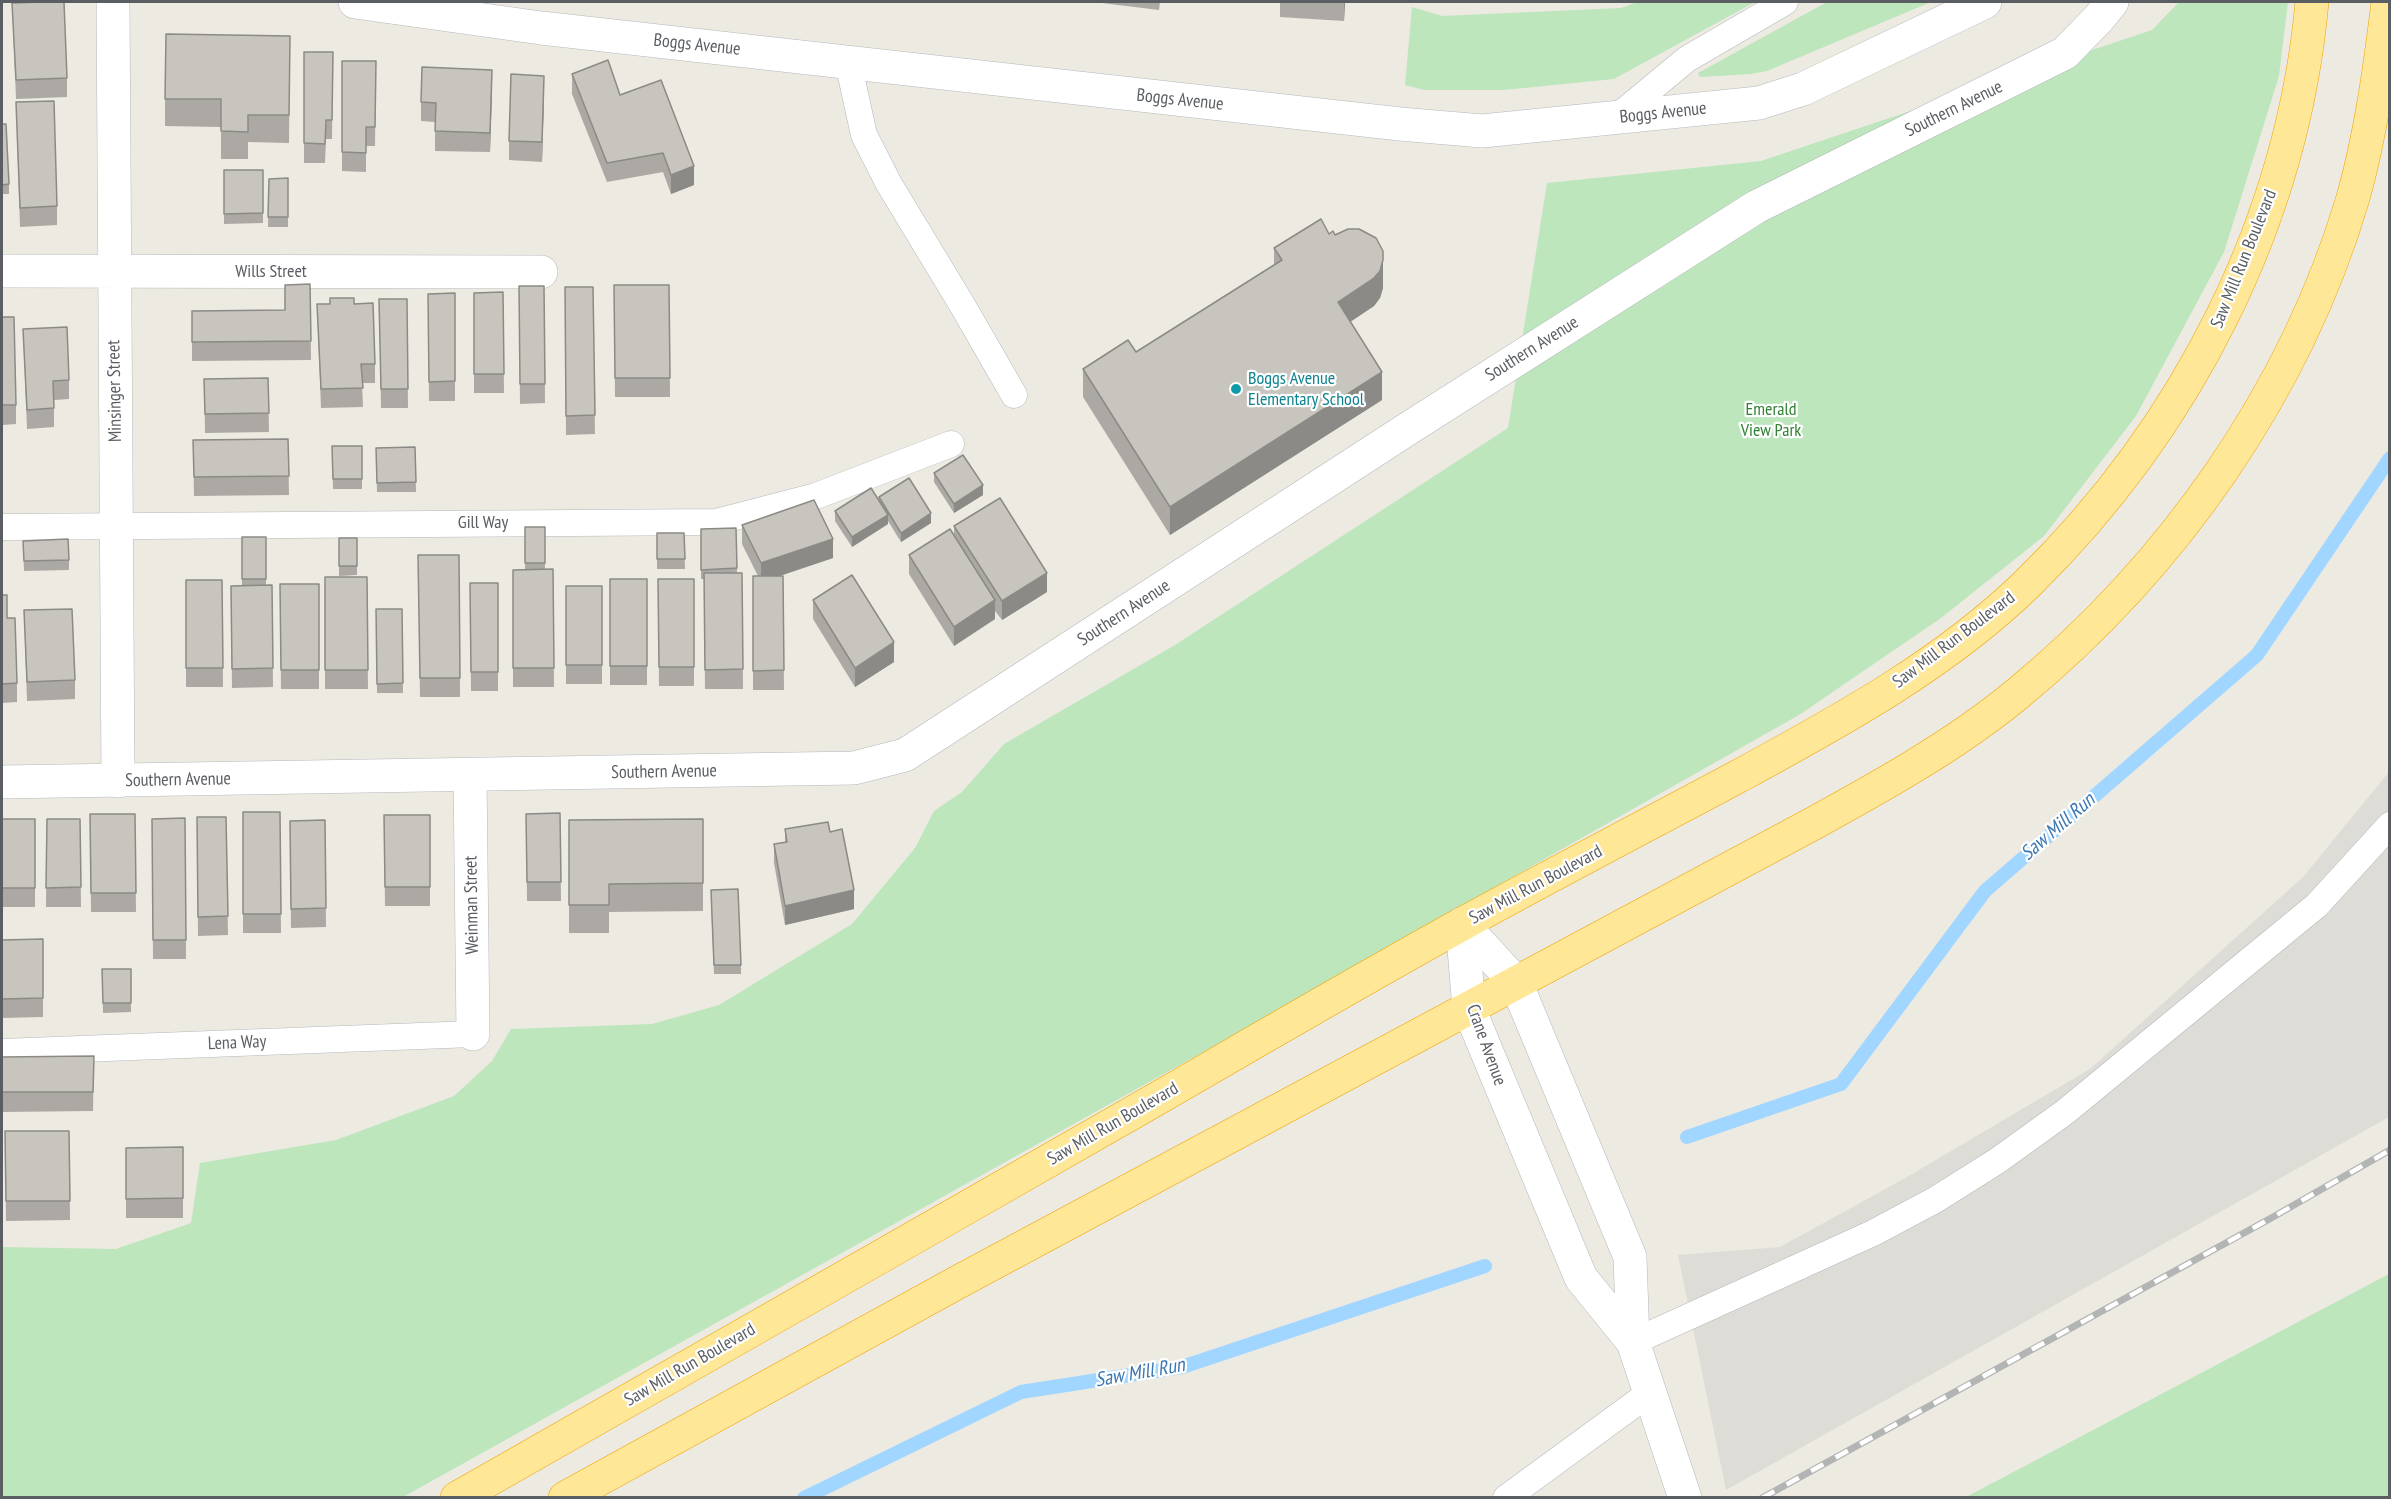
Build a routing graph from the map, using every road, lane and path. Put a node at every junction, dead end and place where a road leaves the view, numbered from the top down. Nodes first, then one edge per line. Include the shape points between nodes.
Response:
1 (113, 2) edge
2 (355, 2) edge
3 (1785, 2) edge
4 (1985, 2) edge
5 (2112, 2) edge
6 (2312, 2) edge
7 (2388, 2) edge
8 (848, 62) junction
9 (1617, 117) junction
10 (2, 271) edge
11 (113, 272) junction
12 (542, 272) dead end
13 (1014, 395) dead end
14 (951, 444) dead end
15 (117, 525) junction
16 (2, 527) edge
17 (470, 775) junction
18 (2, 782) edge
19 (118, 782) junction
20 (2390, 825) edge
21 (1462, 924) junction
22 (1516, 982) junction
23 (1469, 1009) junction
24 (473, 1034) joint
25 (2, 1052) edge
26 (1633, 1342) junction
27 (1651, 1392) junction
28 (457, 1497) edge
29 (565, 1497) edge
30 (1506, 1497) edge
31 (1685, 1497) edge

1 - 11 street, Minsinger Street
2 - 8 street, Boggs Avenue via 541,28
3 - 9 lane via 1687,59
4 - 9 street, Boggs Avenue via 1803,89 1759,103
5 - 17 street, Southern Avenue via 2065,53 1756,207 905,755 854,768
6 - 21 highway, Saw Mill Run Boulevard via 2296,108 2278,176 2228,306 2161,424 2072,538 2023,588 1966,636 1852,713
7 - 22 highway via 2370,123 2353,197 2298,340 2226,467 2128,590 2075,645 2013,697 1930,755 1816,822
8 - 9 street, Boggs Avenue via 1482,131
8 - 13 lane via 864,135
10 - 11 street, Wills Street
11 - 12 street, Wills Street
11 - 15 street, Minsinger Street
14 - 15 lane, Gill Way via 816,496 716,522
15 - 16 lane, Gill Way
15 - 19 street, Minsinger Street
17 - 19 street, Southern Avenue
17 - 24 street, Weinman Street
18 - 19 street, Southern Avenue
20 - 26 lane via 2317,905 2065,1112 1997,1161 1872,1233
21 - 22 street, Crane Avenue
21 - 23 street, Crane Avenue
21 - 28 highway, Saw Mill Run Boulevard
22 - 23 highway
22 - 26 street, Crane Avenue via 1630,1257
23 - 26 street, Crane Avenue via 1581,1278
23 - 29 highway
24 - 25 lane, Lena Way
26 - 27 street, Crane Avenue
27 - 30 lane
27 - 31 street, Crane Avenue

